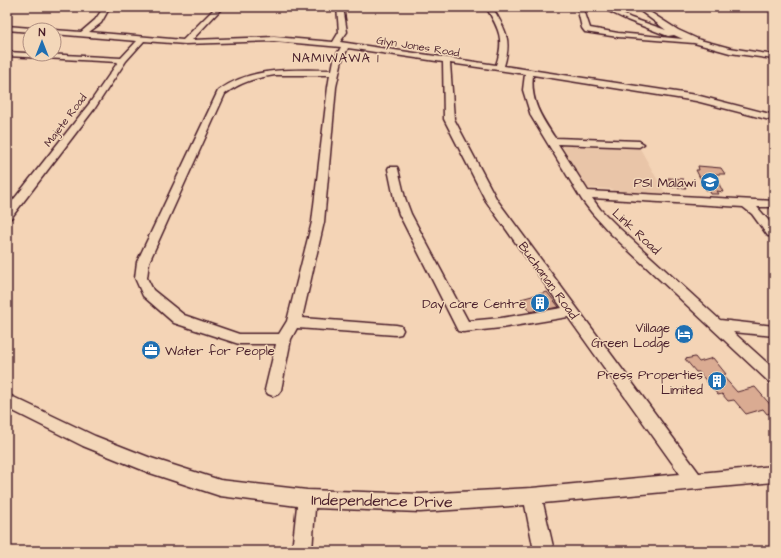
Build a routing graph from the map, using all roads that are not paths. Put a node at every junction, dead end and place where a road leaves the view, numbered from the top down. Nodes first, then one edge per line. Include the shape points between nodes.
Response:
1 (107, 7) edge
2 (220, 7) edge
3 (340, 7) edge
4 (489, 7) edge
5 (580, 7) edge
6 (603, 7) edge
7 (638, 7) edge
8 (7, 28) edge
9 (22, 29) edge
10 (62, 33) edge
11 (82, 34) junction
12 (143, 38) junction
13 (686, 38) junction
14 (185, 42) junction
15 (700, 43) junction
16 (340, 45) junction
17 (9, 56) edge
18 (774, 57) edge
19 (124, 60) junction
20 (448, 61) junction
21 (499, 69) junction
22 (335, 72) junction
23 (529, 73) junction
24 (774, 118) edge
25 (552, 141) junction
26 (639, 144) dead end
27 (393, 169) dead end
28 (584, 194) junction
29 (747, 204) junction
30 (774, 204) edge
31 (7, 216) edge
32 (772, 233) dead end
33 (572, 311) junction
34 (294, 323) junction
35 (718, 325) junction
36 (396, 330) dead end
37 (774, 331) edge
38 (284, 339) junction
39 (774, 378) edge
40 (273, 390) dead end
41 (7, 402) edge
42 (774, 474) edge
43 (695, 481) junction
44 (532, 496) junction
45 (307, 499) junction
46 (302, 551) edge
47 (544, 551) edge

1 - 11 street via 98,21
2 - 14 street
3 - 16 street via 343,32
4 - 21 street via 506,43
5 - 15 street via 588,30
6 - 13 street via 629,19
7 - 13 street
8 - 9 street
10 - 11 street, Glyn Jones Road
11 - 12 street, Glyn Jones Road
12 - 14 street, Glyn Jones Road
12 - 19 street, Majete Road
13 - 15 street
14 - 16 street, Glyn Jones Road via 268,39
15 - 18 street
16 - 20 street, Glyn Jones Road
16 - 22 street
17 - 19 street
19 - 31 street, Majete Road
20 - 21 street, Glyn Jones Road
20 - 33 street, Buchanan Road via 446,79 449,119 459,141 492,201
21 - 23 street, Glyn Jones Road
22 - 34 street via 318,222
22 - 38 street via 254,76 227,87 220,93 143,262 141,278 148,293 179,319 239,339
23 - 24 street, Glyn Jones Road via 696,98
23 - 25 street, Link Road via 527,90 530,100 536,116
25 - 26 street
25 - 28 street, Link Road
27 - 33 street via 404,213 454,304 463,327
28 - 29 street
28 - 35 street, Link Road via 615,231
29 - 30 street
29 - 32 street
33 - 43 street, Buchanan Road
34 - 36 street
34 - 38 street
35 - 37 street
35 - 39 street, Link Road
38 - 40 street
41 - 45 street, Independence Drive via 89,441 220,488
42 - 43 street, Independence Drive
43 - 44 street, Independence Drive
44 - 45 street, Independence Drive via 420,503
44 - 47 street
45 - 46 street

